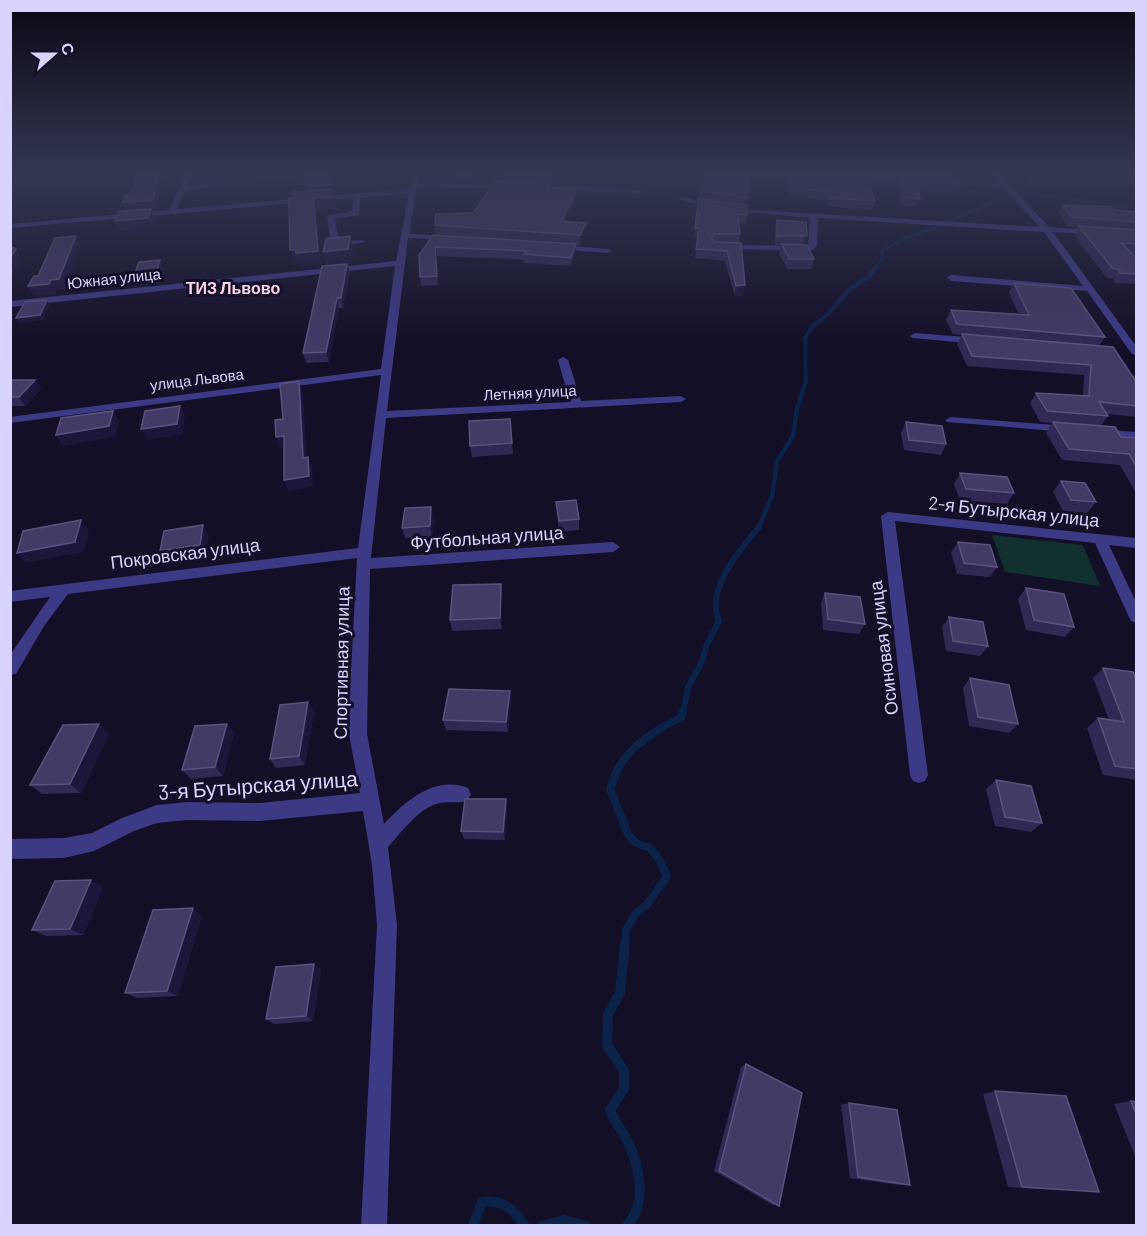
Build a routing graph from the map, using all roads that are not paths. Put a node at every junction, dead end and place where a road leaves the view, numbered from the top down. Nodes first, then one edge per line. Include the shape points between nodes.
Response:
1 (1047, 230) edge
2 (333, 231) edge
3 (406, 231) edge
4 (813, 231) edge
5 (1059, 231) edge
6 (1137, 235) edge
7 (405, 236) junction
8 (457, 238) edge
9 (362, 242) dead end
10 (550, 246) edge
11 (716, 247) edge
12 (608, 251) dead end
13 (400, 263) junction
14 (951, 278) dead end
15 (1090, 289) junction
16 (10, 304) edge
17 (915, 336) dead end
18 (985, 342) edge
19 (1137, 353) edge
20 (1125, 354) dead end
21 (563, 360) dead end
22 (387, 371) junction
23 (681, 399) dead end
24 (577, 405) junction
25 (381, 415) junction
26 (10, 420) edge
27 (951, 420) dead end
28 (1137, 435) edge
29 (888, 516) joint
30 (1100, 539) junction
31 (1137, 543) edge
32 (613, 547) dead end
33 (364, 558) junction
34 (64, 589) junction
35 (10, 597) edge
36 (1137, 617) edge
37 (10, 669) edge
38 (919, 775) dead end
39 (462, 794) dead end
40 (370, 801) junction
41 (378, 844) junction
42 (10, 849) edge
43 (374, 1226) edge

1 - 15 street
2 - 9 street via 335,245
3 - 7 street, Спортивная улица
4 - 11 street via 813,245 806,250
5 - 6 street
7 - 8 street
7 - 13 street, Спортивная улица
10 - 12 street
13 - 16 street, Южная улица
13 - 22 street, Спортивная улица
14 - 15 street
15 - 19 street
17 - 18 street
19 - 20 street
21 - 24 street
22 - 25 street, Спортивная улица
22 - 26 street, улица Львова
23 - 24 street, Летняя улица
24 - 25 street, Летняя улица
25 - 33 street, Спортивная улица
27 - 28 street
29 - 30 street, 2-я Бутырская улица
29 - 38 street, Осиновая улица
30 - 31 street, 2-я Бутырская улица
30 - 36 street
32 - 33 street, Футбольная улица
33 - 34 street, Покровская улица
33 - 40 street, Спортивная улица via 357,708
34 - 35 street, Покровская улица
34 - 37 street
39 - 41 street via 438,795 422,802
40 - 41 street, Спортивная улица
40 - 42 street, 3-я Бутырская улица via 260,812 157,814 94,842 64,848
41 - 43 street, Спортивная улица via 386,899 387,952

